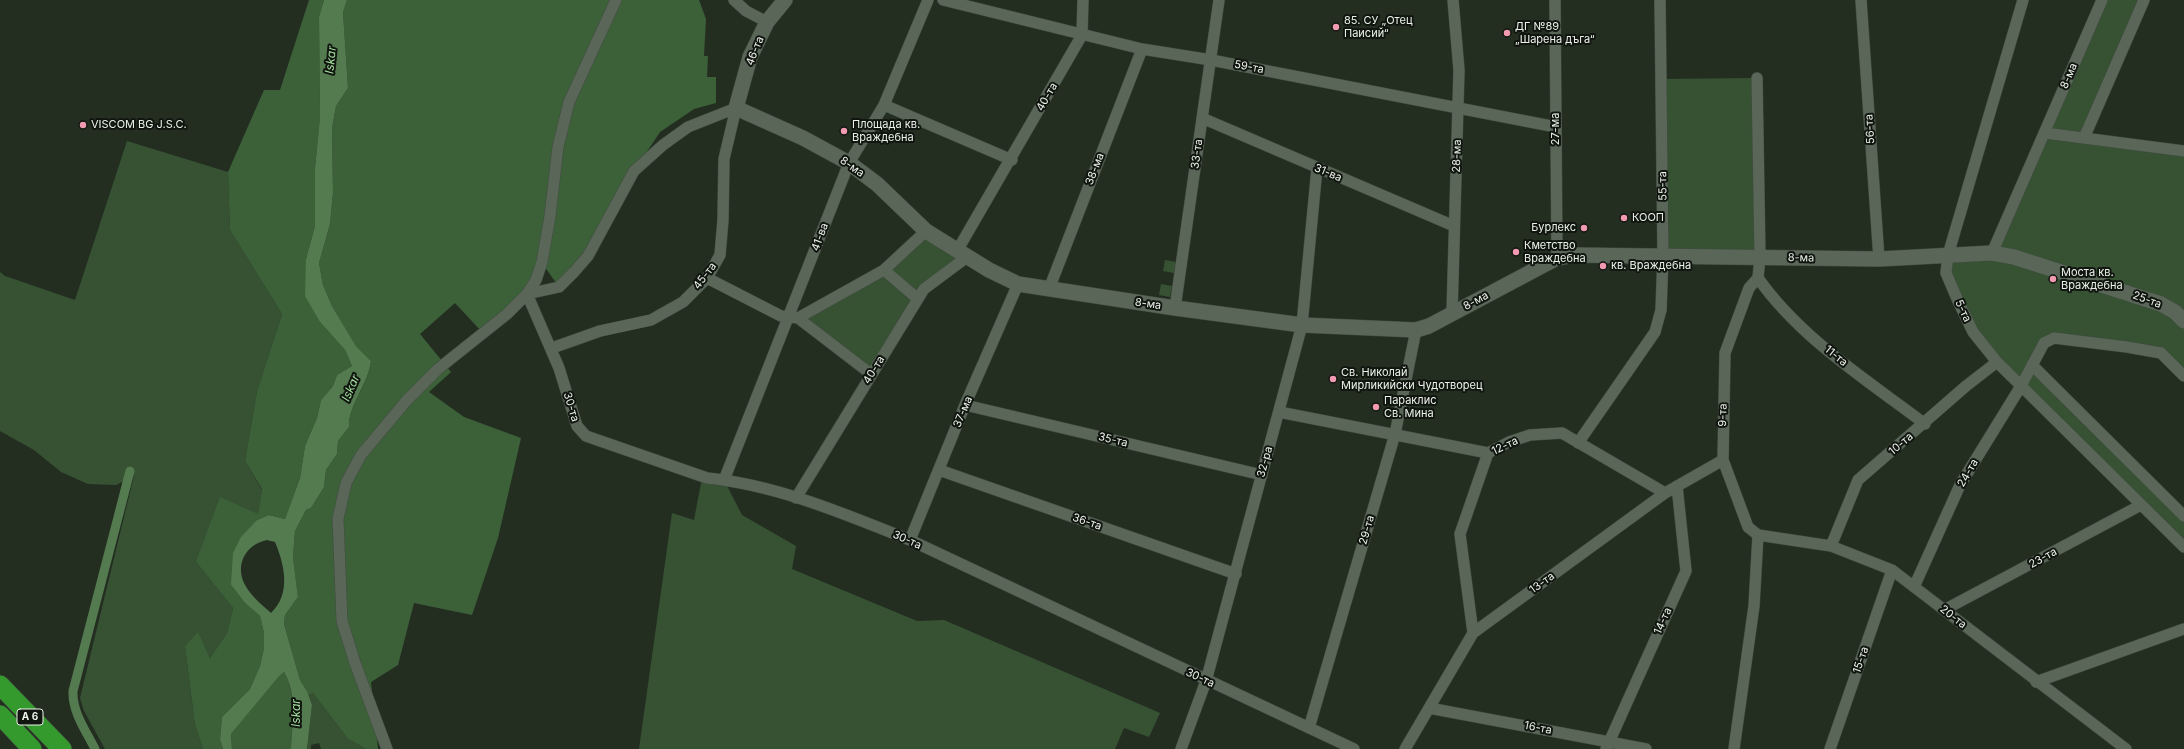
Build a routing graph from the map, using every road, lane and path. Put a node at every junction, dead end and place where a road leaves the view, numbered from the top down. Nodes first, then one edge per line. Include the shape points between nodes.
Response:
1 (616, 0) edge
2 (734, 0) edge
3 (786, 0) edge
4 (928, 0) edge
5 (943, 0) edge
6 (1083, 0) edge
7 (1219, 0) edge
8 (1453, 0) edge
9 (1555, 0) edge
10 (1660, 0) edge
11 (1861, 0) edge
12 (2023, 0) edge
13 (2102, 0) edge
14 (2144, 0) edge
15 (766, 22) junction
16 (1082, 35) junction
17 (1142, 49) junction
18 (1211, 60) junction
19 (1757, 78) dead end
20 (884, 105) junction
21 (1458, 107) junction
22 (736, 108) junction
23 (1202, 118) junction
24 (1556, 127) junction
25 (2045, 133) junction
26 (2084, 138) junction
27 (2184, 151) edge
28 (1012, 160) junction
29 (849, 163) junction
30 (1317, 168) junction
31 (1454, 226) junction
32 (926, 231) junction
33 (1992, 253) junction
34 (962, 254) junction
35 (1948, 255) junction
36 (1663, 256) junction
37 (1760, 257) junction
38 (1556, 258) junction
39 (1879, 259) junction
40 (884, 270) junction
41 (707, 278) junction
42 (1758, 278) junction
43 (1018, 284) junction
44 (1049, 290) junction
45 (527, 294) junction
46 (918, 299) junction
47 (1175, 308) junction
48 (1452, 313) junction
49 (793, 318) junction
50 (2184, 321) edge
51 (1302, 325) junction
52 (1416, 330) junction
53 (552, 348) junction
54 (1998, 362) junction
55 (2032, 365) junction
56 (871, 374) junction
57 (2184, 376) edge
58 (2021, 386) junction
59 (965, 405) junction
60 (1278, 412) junction
61 (1925, 424) junction
62 (1562, 433) junction
63 (1586, 433) junction
64 (1395, 434) junction
65 (1578, 443) junction
66 (1488, 454) junction
67 (1722, 460) junction
68 (939, 470) junction
69 (1262, 475) junction
70 (724, 480) junction
71 (1677, 486) junction
72 (1665, 493) junction
73 (796, 498) junction
74 (2141, 505) junction
75 (2184, 516) edge
76 (1758, 535) junction
77 (910, 540) junction
78 (1831, 546) junction
79 (2184, 547) edge
80 (1892, 570) junction
81 (1236, 574) junction
82 (1914, 587) junction
83 (1944, 610) junction
84 (2184, 629) edge
85 (1473, 633) junction
86 (1206, 681) junction
87 (2036, 682) junction
88 (0, 685) edge
89 (1429, 708) junction
90 (0, 715) edge
91 (1309, 728) junction
92 (1608, 745) edge
93 (32, 749) edge
94 (62, 749) edge
95 (387, 749) edge
96 (1181, 749) edge
97 (1354, 749) edge
98 (1404, 749) edge
99 (1646, 749) edge
100 (1734, 749) edge
101 (1830, 749) edge
102 (2126, 749) edge

1 - 45 street via 569,102 558,147 542,262 536,280
2 - 15 street via 746,11
3 - 15 street, 46-та
4 - 20 street, 41-ва
5 - 16 street, 59-та
6 - 16 street, 40-та
7 - 18 street, 33-та
8 - 21 street, 28-ма via 1459,70
9 - 24 street, 27-ма
10 - 36 street, 55-та
11 - 39 street, 56-та
12 - 35 street, 5-та
13 - 25 street, 8-ма
14 - 26 street
15 - 22 street, 46-та via 750,57
16 - 17 street, 59-та
16 - 28 street, 40-та
17 - 18 street, 59-та
17 - 44 street, 38-ма
18 - 21 street, 59-та
18 - 23 street, 33-та
19 - 37 street, 9-та
20 - 28 street
20 - 29 street, 41-ва
21 - 24 street, 59-та
21 - 31 street, 28-ма
22 - 29 street, 8-ма via 804,138
22 - 41 street, 45-та via 724,159 720,255
22 - 45 street via 688,127 663,145 634,171 588,256 574,272 559,287
23 - 30 street, 31-ва
23 - 47 street, 33-та
24 - 38 street, 27-ма
25 - 26 street
25 - 33 street, 8-ма
26 - 27 street
28 - 34 street, 40-та
29 - 32 street, 8-ма via 876,184
29 - 49 street, 41-ва
30 - 31 street, 31-ва
30 - 51 street, 32-ра
31 - 48 street, 28-ма
32 - 34 street, 8-ма
32 - 40 street
33 - 35 street, 8-ма
33 - 50 street, 25-та via 2014,257 2161,304
34 - 43 street, 8-ма
34 - 46 street, 40-та via 924,289
35 - 39 street, 8-ма
35 - 54 street, 5-та via 1946,273 1958,301 1973,332
36 - 37 street, 8-ма
36 - 38 street, 8-ма via 1574,255
36 - 63 street, 55-та via 1661,310 1655,332
37 - 39 street, 8-ма
37 - 42 street, 9-та
38 - 48 street, 8-ма
40 - 46 street
40 - 49 street
41 - 49 street via 781,316
41 - 53 street, 45-та via 683,302 651,320 600,331
42 - 61 street, 11-та via 1766,290 1808,332
42 - 67 street, 9-та via 1749,288 1725,353
43 - 44 street, 8-ма
43 - 59 street, 37-ма
44 - 47 street, 8-ма
45 - 53 street, 30-та
45 - 95 street via 507,314 438,369 407,400 361,455 346,483 338,519 342,621
46 - 56 street, 40-та
47 - 51 street, 8-ма
48 - 52 street, 8-ма
49 - 56 street
49 - 70 street, 41-ва
51 - 52 street, 8-ма
51 - 60 street, 32-ра
52 - 64 street, 29-та
53 - 70 street, 30-та via 577,426 586,436 707,478
54 - 58 street, 5-та
54 - 61 street, 10-та via 1966,386
55 - 57 street via 2044,343 2054,338 2127,346 2161,353
55 - 58 street, 24-та
55 - 75 street
56 - 73 street, 40-та
58 - 74 street, 5-та
58 - 82 street, 24-та via 1960,485
59 - 68 street, 37-ма
59 - 69 street, 35-та
60 - 64 street
60 - 69 street, 32-ра
61 - 78 street, 10-та via 1858,480
62 - 63 street, 12-та
62 - 65 street
62 - 66 street, 12-та via 1530,435 1509,442
63 - 65 street, 55-та
64 - 66 street
64 - 91 street, 29-та
65 - 72 street
66 - 85 street, 12-та via 1460,534
67 - 71 street, 13-та
67 - 76 street, 9-та via 1748,527
68 - 77 street, 37-ма
68 - 81 street, 36-та
69 - 81 street, 32-ра
70 - 73 street, 30-та
71 - 72 street, 13-та
71 - 92 street, 14-та via 1686,571
72 - 85 street, 13-та
73 - 77 street, 30-та
74 - 79 street, 5-та
74 - 83 street, 23-та
76 - 78 street, 20-та
76 - 100 street via 1754,606
77 - 86 street, 30-та
78 - 80 street, 20-та
80 - 82 street, 20-та
80 - 101 street, 15-та
81 - 86 street, 32-ра
82 - 83 street, 20-та
83 - 87 street, 20-та
84 - 87 street
85 - 89 street, 13-та
86 - 91 street, 30-та
86 - 96 street, 32-ра
87 - 102 street, 20-та
88 - 94 highway, A 6
89 - 92 street, 16-та
89 - 98 street, 13-та
90 - 93 highway, A 6
91 - 97 street, 30-та
92 - 99 street, 16-та

